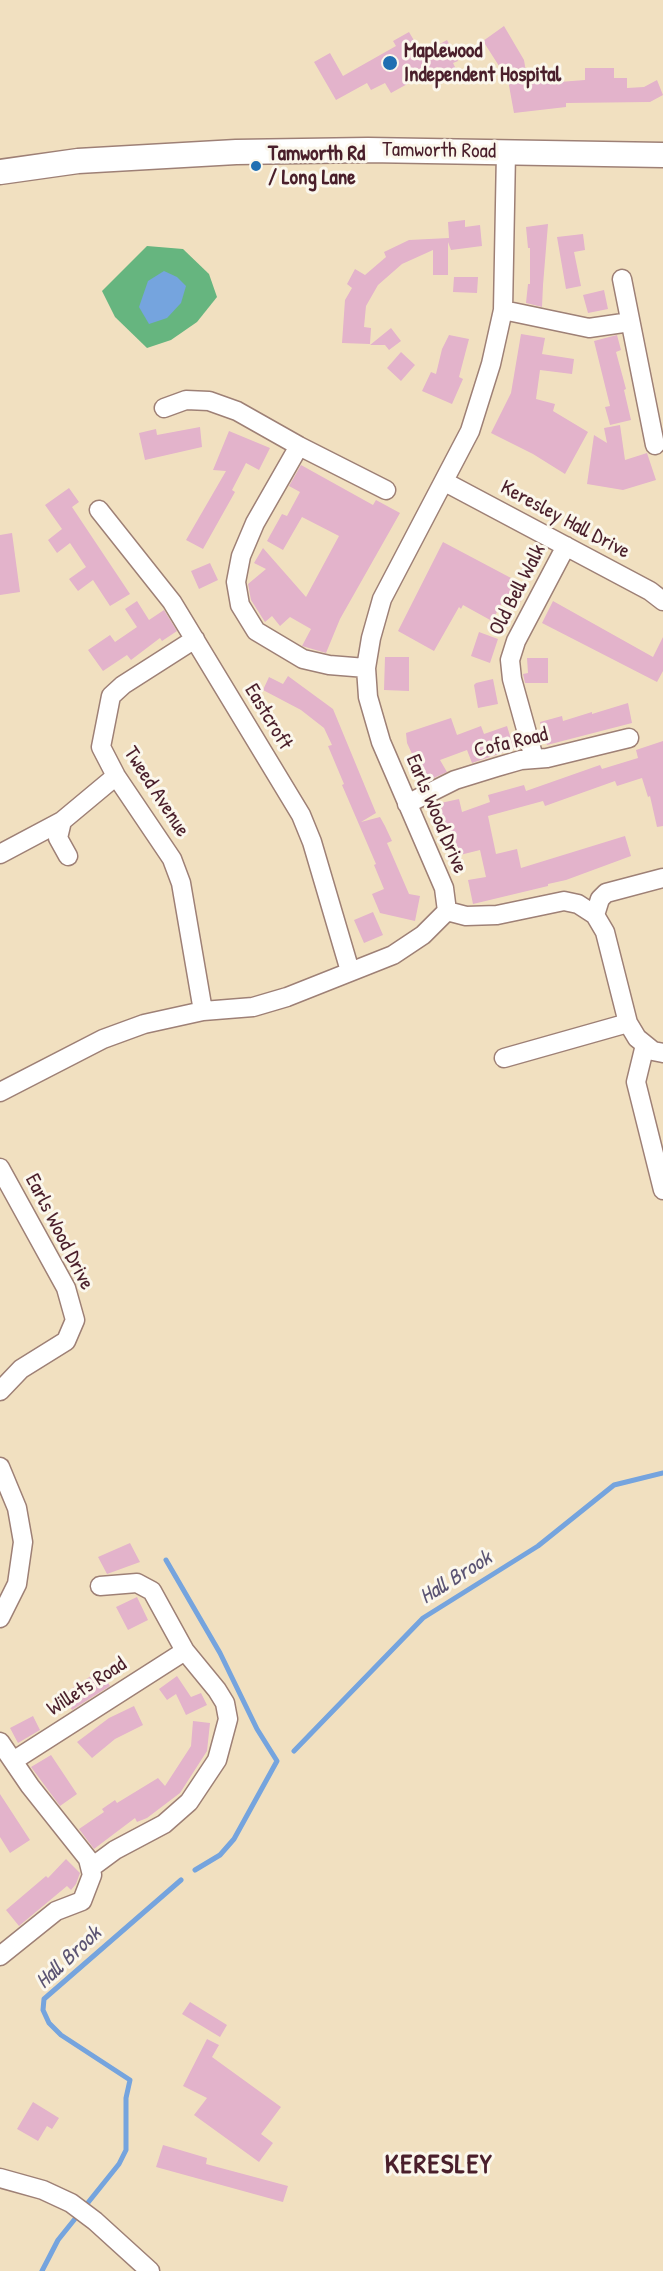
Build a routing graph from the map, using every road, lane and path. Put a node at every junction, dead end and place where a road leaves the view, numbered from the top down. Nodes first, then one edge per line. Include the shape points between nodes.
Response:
1 (506, 152) junction
2 (663, 155) edge
3 (0, 172) edge
4 (622, 279) dead end
5 (503, 310) junction
6 (630, 322) junction
7 (164, 408) dead end
8 (656, 445) dead end
9 (299, 446) junction
10 (445, 482) junction
11 (386, 490) dead end
12 (99, 510) dead end
13 (566, 546) junction
14 (663, 601) edge
15 (195, 639) junction
16 (366, 668) junction
17 (629, 738) dead end
18 (534, 758) junction
19 (117, 776) junction
20 (407, 804) junction
21 (62, 821) junction
22 (0, 854) edge
23 (68, 856) dead end
24 (663, 878) edge
25 (447, 911) junction
26 (595, 915) junction
27 (350, 971) junction
28 (203, 1011) junction
29 (628, 1023) junction
30 (645, 1045) junction
31 (663, 1053) edge
32 (504, 1058) dead end
33 (0, 1092) edge
34 (0, 1168) edge
35 (663, 1190) edge
36 (0, 1391) edge
37 (0, 1467) edge
38 (100, 1586) dead end
39 (0, 1618) edge
40 (185, 1651) junction
41 (0, 1742) edge
42 (13, 1761) junction
43 (92, 1867) junction
44 (0, 1956) edge
45 (0, 2178) edge
46 (150, 2271) edge

1 - 2 main road, Tamworth Road
1 - 3 main road, Tamworth Road via 368,150 160,155
1 - 5 street, Earls Wood Drive
4 - 6 street
5 - 6 street via 589,327
5 - 10 street, Earls Wood Drive via 470,431
6 - 8 street
7 - 9 street via 186,400 209,401 237,411
9 - 11 street
9 - 16 street via 255,523 241,556 236,582 240,605 256,631 303,659
10 - 13 street, Keresley Hall Drive
10 - 16 street, Earls Wood Drive via 382,599
12 - 15 street, Eastcroft via 172,602
13 - 14 street, Keresley Hall Drive
13 - 18 street, Old Bell Walk via 510,660
15 - 19 street, Tweed Avenue via 111,696 101,747
15 - 27 street, Eastcroft via 301,815
16 - 20 street, Earls Wood Drive via 368,697 381,742
17 - 18 street, Cofa Road
18 - 20 street, Cofa Road via 455,780
19 - 21 street
19 - 28 street, Tweed Avenue via 172,859 181,883
20 - 25 street, Earls Wood Drive via 444,888
21 - 22 street
21 - 23 street via 58,838
24 - 26 street via 606,893
25 - 26 street via 466,916 497,915 564,901 578,904
25 - 27 street via 423,935 393,955
26 - 29 street via 605,932
27 - 28 street via 287,997 253,1006
28 - 33 street via 103,1038
29 - 30 street
29 - 32 street
30 - 31 street
30 - 35 street via 636,1082
34 - 36 street, Earls Wood Drive via 66,1288 75,1320 63,1343 21,1369
37 - 39 street via 17,1508 23,1542 17,1584
38 - 40 street via 147,1586
40 - 42 street, Willets Road
40 - 43 street via 225,1703 227,1730 217,1760 201,1787 175,1815
41 - 42 street
42 - 43 street
43 - 44 street via 90,1886 81,1901 56,1911
45 - 46 street via 43,2190 83,2212

